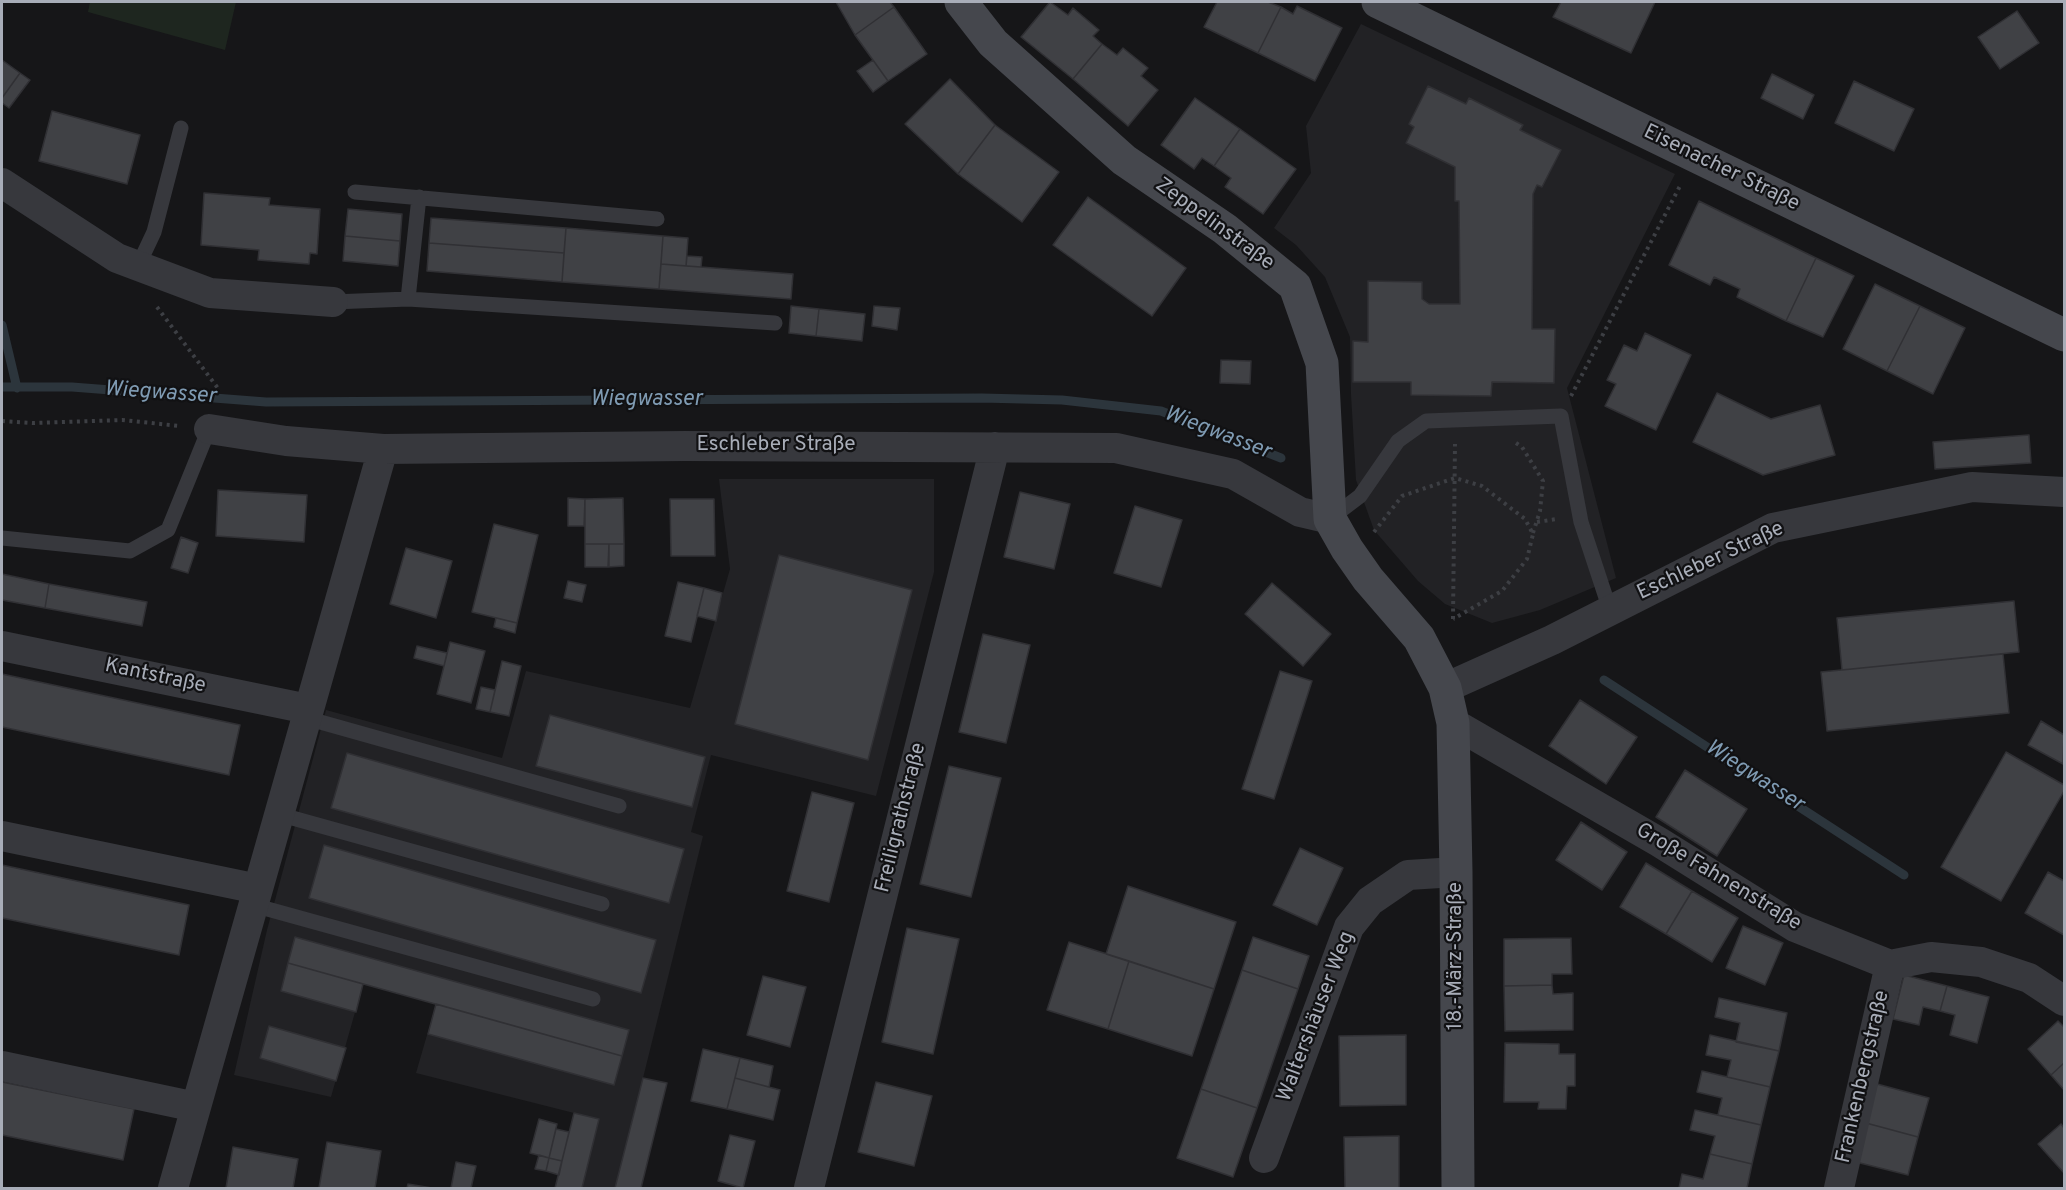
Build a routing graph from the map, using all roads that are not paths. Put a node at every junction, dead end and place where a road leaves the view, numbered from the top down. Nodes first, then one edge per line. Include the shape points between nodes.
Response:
1 (961, 2) edge
2 (1378, 2) edge
3 (181, 128) dead end
4 (2, 183) edge
5 (355, 192) dead end
6 (419, 197) junction
7 (657, 219) dead end
8 (138, 266) junction
9 (408, 299) junction
10 (333, 302) joint
11 (776, 323) dead end
12 (2064, 336) edge
13 (209, 429) joint
14 (995, 447) junction
15 (383, 449) junction
16 (2064, 492) edge
17 (1330, 519) junction
18 (2, 538) edge
19 (1610, 610) junction
20 (2, 645) edge
21 (1445, 688) junction
22 (307, 714) junction
23 (1453, 723) junction
24 (619, 806) dead end
25 (279, 814) junction
26 (2, 836) edge
27 (1456, 872) junction
28 (255, 897) junction
29 (602, 904) dead end
30 (1890, 965) junction
31 (593, 999) dead end
32 (2064, 1001) edge
33 (2, 1066) edge
34 (196, 1107) junction
35 (1264, 1158) dead end
36 (173, 1188) edge
37 (809, 1188) edge
38 (1458, 1188) edge
39 (1839, 1188) edge

1 - 17 street, Zeppelinstraße via 993,43 1124,160 1225,229 1295,286 1322,363
2 - 12 street, Eisenacher Straße
3 - 8 lane via 154,232
4 - 8 street via 117,258
5 - 6 lane
6 - 7 lane
6 - 9 lane
8 - 10 street via 210,293
9 - 10 lane
9 - 11 lane
13 - 15 street, Eschleber Straße via 286,441
13 - 18 lane via 168,530 130,551
14 - 15 street, Eschleber Straße
14 - 17 street, Eschleber Straße via 1116,448 1233,474 1300,512
14 - 37 street, Freiligrathstraße
15 - 22 street
16 - 19 street, Eschleber Straße via 1972,487 1773,528
17 - 19 lane via 1360,496 1398,441 1426,421 1561,416 1581,522
17 - 21 street, 18.-März-Straße via 1368,579 1419,638
19 - 21 street, Eschleber Straße
20 - 22 street, Kantstraße
21 - 23 street, 18.-März-Straße
22 - 24 lane
22 - 25 street
23 - 27 street, 18.-März-Straße
23 - 30 street, Große Fahnenstraße via 1659,842 1795,927
25 - 28 street
25 - 29 lane
26 - 28 street
27 - 35 street, Waltershäuser Weg via 1408,875 1370,901 1349,927
27 - 38 street, 18.-März-Straße
28 - 31 lane
28 - 34 street
30 - 32 street via 1930,957 1981,962 2029,978
30 - 39 street, Frankenbergstraße
33 - 34 street
34 - 36 street

